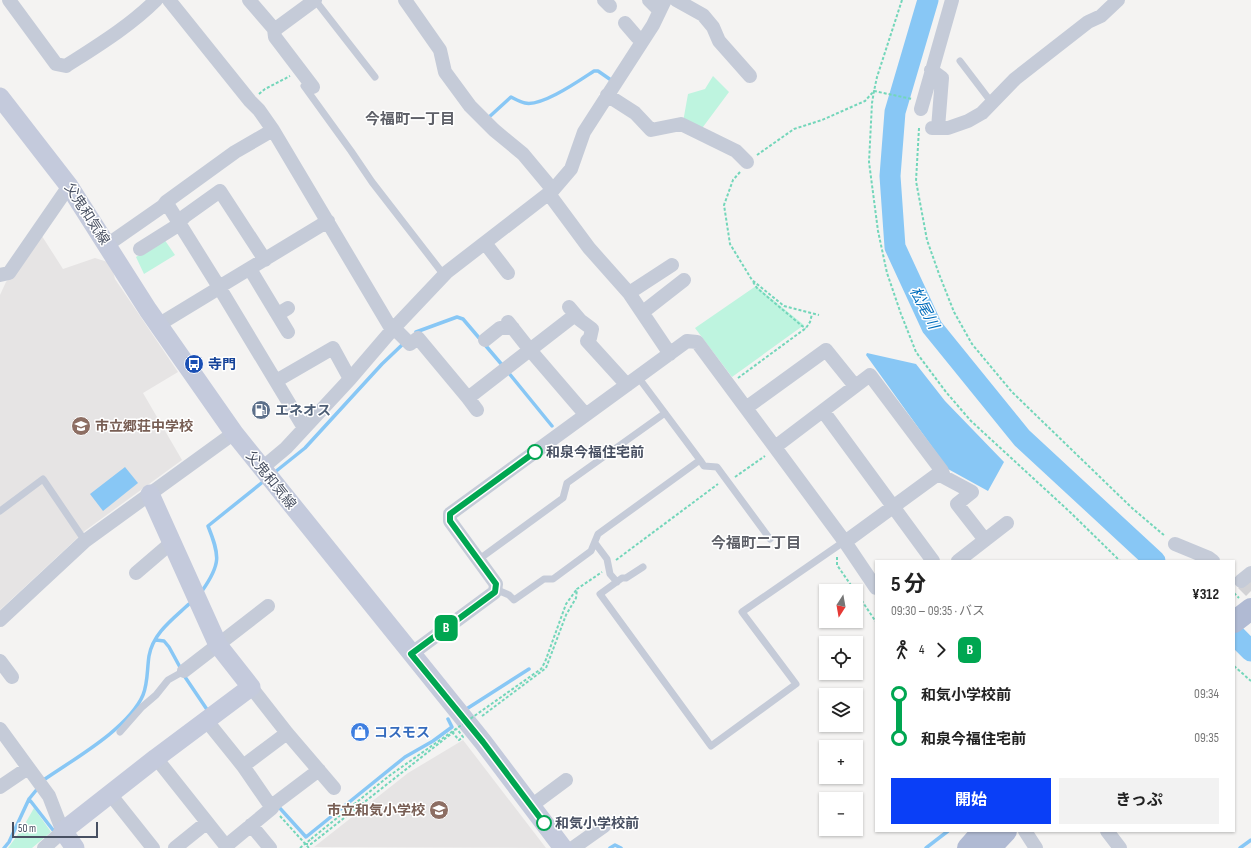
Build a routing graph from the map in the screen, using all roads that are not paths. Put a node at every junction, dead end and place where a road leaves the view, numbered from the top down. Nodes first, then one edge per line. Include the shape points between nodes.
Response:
1 (9, 0) edge
2 (156, 0) edge
3 (169, 0) edge
4 (249, 0) edge
5 (315, 0) edge
6 (649, 0) edge
7 (676, 0) edge
8 (952, 0) edge
9 (1118, 0) edge
10 (407, 1) edge
11 (663, 5) edge
12 (625, 23) dead end
13 (274, 29) junction
14 (642, 40) junction
15 (960, 61) dead end
16 (747, 68) dead end
17 (931, 70) junction
18 (304, 72) junction
19 (375, 77) dead end
20 (313, 87) dead end
21 (607, 96) junction
22 (0, 97) edge
23 (992, 103) junction
24 (922, 105) road end
25 (273, 130) junction
26 (747, 162) road end
27 (69, 186) junction
28 (551, 192) junction
29 (166, 202) junction
30 (328, 221) junction
31 (179, 222) junction
32 (485, 243) junction
33 (107, 245) junction
34 (140, 249) dead end
35 (265, 260) junction
36 (672, 265) dead end
37 (250, 269) junction
38 (508, 273) dead end
39 (0, 275) edge
40 (444, 275) junction
41 (684, 280) dead end
42 (217, 289) junction
43 (629, 293) junction
44 (643, 312) junction
45 (158, 325) junction
46 (393, 329) junction
47 (288, 332) dead end
48 (489, 332) dead end
49 (530, 350) junction
50 (670, 354) junction
51 (350, 379) junction
52 (276, 381) junction
53 (632, 381) junction
54 (855, 386) junction
55 (468, 398) junction
56 (746, 408) junction
57 (477, 410) dead end
58 (823, 411) junction
59 (665, 413) junction
60 (585, 414) junction
61 (304, 428) junction
62 (234, 434) junction
63 (768, 449) junction
64 (700, 460) junction
65 (261, 468) junction
66 (942, 471) junction
67 (150, 494) junction
68 (893, 507) junction
69 (0, 511) edge
70 (1007, 523) dead end
71 (770, 539) dead end
72 (985, 540) junction
73 (85, 541) junction
74 (171, 543) junction
75 (595, 543) junction
76 (1175, 544) road end
77 (839, 545) junction
78 (478, 560) junction
79 (931, 560) edge
80 (959, 560) edge
81 (1211, 560) edge
82 (643, 566) dead end
83 (136, 573) dead end
84 (617, 582) junction
85 (875, 587) edge
86 (495, 589) junction
87 (268, 606) dead end
88 (0, 620) edge
89 (218, 646) junction
90 (411, 654) junction
91 (0, 661) edge
92 (182, 672) joint
93 (12, 677) dead end
94 (251, 687) junction
95 (206, 720) junction
96 (0, 729) edge
97 (120, 732) dead end
98 (287, 733) junction
99 (156, 758) junction
100 (246, 764) junction
101 (28, 768) junction
102 (319, 770) junction
103 (566, 780) dead end
104 (0, 787) edge
105 (334, 788) dead end
106 (110, 794) junction
107 (274, 804) junction
108 (531, 806) junction
109 (206, 823) junction
110 (251, 825) junction
111 (604, 826) dead end
112 (63, 831) junction
113 (982, 832) edge
114 (1005, 832) edge
115 (1026, 832) edge
116 (1108, 832) edge
117 (44, 848) edge
118 (75, 848) edge
119 (153, 848) edge
120 (175, 848) edge
121 (270, 848) edge
122 (563, 848) edge
123 (573, 848) edge
124 (968, 848) edge
125 (990, 848) edge
126 (1036, 848) edge
127 (1120, 848) edge

1 - 2 street via 56,64 66,66 146,10
3 - 25 street
4 - 13 street
5 - 13 street
5 - 19 lane
6 - 11 street via 656,7
7 - 16 street via 703,15 713,28 720,32 719,41
8 - 17 street
9 - 23 street via 1101,16 1088,22 1015,79
10 - 28 street via 440,50 445,72 470,106 523,154
11 - 14 street
12 - 14 street
13 - 18 street via 275,37
14 - 21 street
15 - 23 lane
17 - 23 street via 942,78 935,128 948,128 968,121
17 - 24 street
18 - 20 street
18 - 40 lane via 372,182
21 - 26 street via 635,113 651,130 681,124 736,151
21 - 28 street via 584,132 571,169
22 - 27 main road, 父鬼和気線
25 - 29 street via 235,152
25 - 30 street
27 - 33 main road, 父鬼和気線
27 - 39 street via 9,273
28 - 32 street
28 - 43 street via 589,248
29 - 31 street
29 - 33 street
30 - 35 street
30 - 46 street
31 - 34 street
31 - 35 street via 220,191
31 - 42 street
32 - 38 street
32 - 40 street
33 - 45 main road, 父鬼和気線
35 - 37 street
36 - 43 street
37 - 42 street
37 - 47 street via 283,311
40 - 46 street
41 - 44 street
42 - 45 street
42 - 52 street
43 - 44 street
44 - 50 street
45 - 62 main road, 父鬼和気線
46 - 51 street
46 - 55 street via 410,344 418,338
48 - 49 street via 510,325
49 - 53 street via 572,311 595,325 587,341
49 - 55 street
49 - 60 street
50 - 53 street
50 - 56 street via 687,341 697,342
51 - 52 street via 333,348
51 - 61 street
52 - 61 street
53 - 59 lane
53 - 60 street
54 - 56 street via 826,350
54 - 58 street
54 - 66 street via 870,375
55 - 57 street
56 - 63 street
58 - 63 street
58 - 68 street
59 - 64 lane
59 - 78 lane via 566,483 563,498
60 - 78 street via 450,514 450,521
61 - 65 street via 286,448
62 - 65 main road, 父鬼和気線
62 - 67 street
63 - 77 street
64 - 71 lane via 704,466 717,467
64 - 75 lane via 598,534
65 - 90 main road, 父鬼和気線
66 - 68 street
66 - 72 street via 944,477 972,492 957,504
67 - 73 street
67 - 74 main road
68 - 77 street
68 - 79 street
69 - 73 lane via 43,479
70 - 72 street
72 - 80 street
73 - 88 street
74 - 83 street
74 - 89 main road
75 - 84 lane via 607,559 610,574
75 - 86 lane via 591,551 553,580 544,579 514,600
76 - 81 street
77 - 84 lane via 742,612 796,684 711,746 600,594
77 - 85 street
78 - 86 street via 496,584
82 - 84 lane
86 - 90 street via 495,592
87 - 89 street
89 - 92 street
89 - 94 main road
90 - 108 main road, 父鬼和気線 via 460,728
91 - 93 street
92 - 97 lane via 168,680 156,696 142,707
94 - 95 main road
94 - 98 street
95 - 99 main road
95 - 100 street
96 - 101 street
98 - 100 street
98 - 102 street
99 - 106 main road
99 - 109 street
100 - 107 street
101 - 104 street
101 - 112 street via 49,796
102 - 105 street
102 - 107 street
103 - 108 street
106 - 112 main road
106 - 119 street
107 - 110 street
108 - 122 main road, 父鬼和気線
109 - 110 street via 226,846
109 - 120 street
110 - 121 street
111 - 123 street
112 - 117 street
112 - 118 main road
113 - 124 main road
114 - 125 main road
115 - 126 street
116 - 127 street

